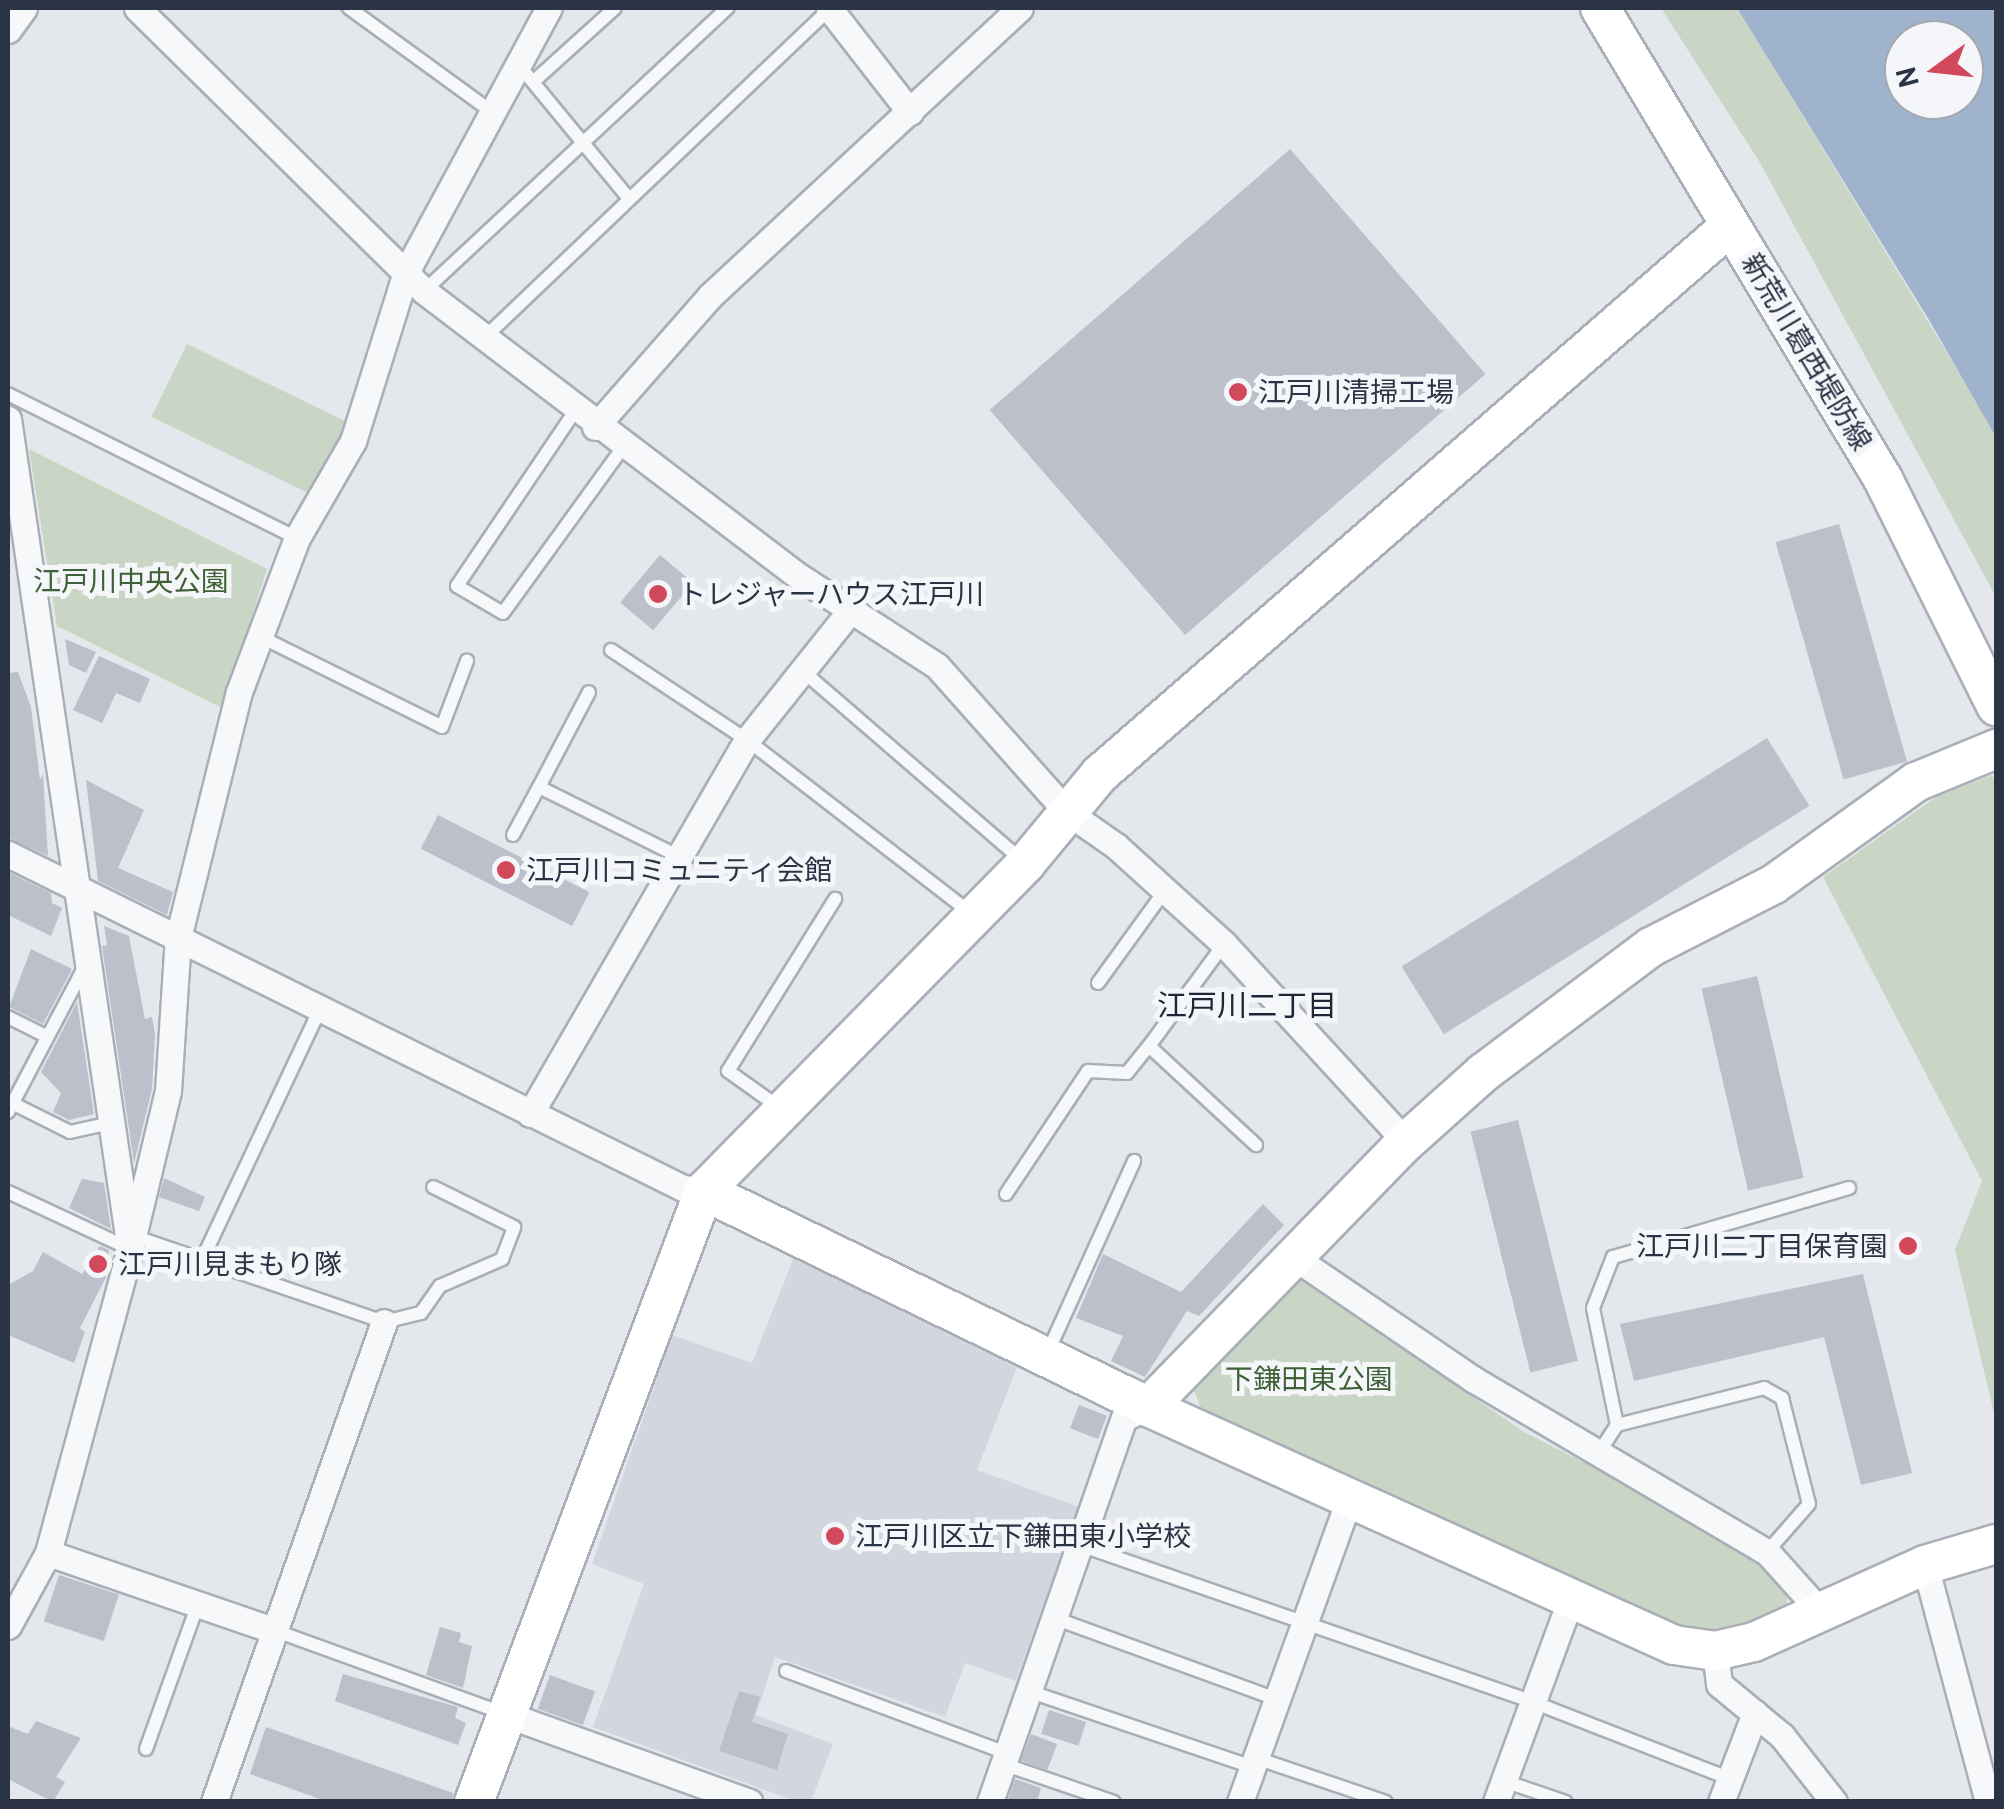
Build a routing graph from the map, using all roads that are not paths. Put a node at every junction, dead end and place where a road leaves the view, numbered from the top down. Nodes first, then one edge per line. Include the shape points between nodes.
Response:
1 (24, 8) edge
2 (137, 8) edge
3 (349, 8) edge
4 (549, 8) edge
5 (615, 8) edge
6 (728, 8) edge
7 (830, 8) edge
8 (1020, 8) edge
9 (1600, 8) edge
10 (8, 30) edge
11 (526, 73) junction
12 (492, 112) junction
13 (910, 112) junction
14 (580, 140) junction
15 (627, 196) junction
16 (1730, 226) junction
17 (415, 282) junction
18 (483, 339) junction
19 (8, 394) edge
20 (8, 419) edge
21 (585, 419) junction
22 (623, 448) junction
23 (297, 538) junction
24 (849, 612) junction
25 (259, 636) junction
26 (611, 650) dead end
27 (467, 661) dead end
28 (805, 673) junction
29 (589, 692) dead end
30 (1996, 706) edge
31 (748, 740) junction
32 (1996, 749) edge
33 (540, 787) junction
34 (1066, 811) junction
35 (514, 835) dead end
36 (8, 854) edge
37 (676, 856) junction
38 (1026, 863) junction
39 (75, 888) junction
40 (1166, 889) junction
41 (835, 899) dead end
42 (975, 916) junction
43 (178, 938) junction
44 (1224, 944) junction
45 (85, 966) junction
46 (1098, 982) dead end
47 (322, 1008) junction
48 (8, 1017) edge
49 (46, 1036) junction
50 (1148, 1046) junction
51 (9, 1105) edge
52 (782, 1110) junction
53 (530, 1114) junction
54 (111, 1123) junction
55 (1406, 1142) junction
56 (1256, 1144) dead end
57 (1134, 1160) dead end
58 (432, 1187) dead end
59 (1849, 1188) dead end
60 (704, 1191) junction
61 (8, 1192) edge
62 (1006, 1194) dead end
63 (132, 1242) junction
64 (1294, 1258) junction
65 (202, 1262) junction
66 (384, 1322) junction
67 (1046, 1356) junction
68 (1148, 1406) junction
69 (1617, 1425) junction
70 (1600, 1451) junction
71 (1350, 1496) junction
72 (1996, 1544) edge
73 (1080, 1546) junction
74 (1767, 1552) junction
75 (48, 1553) junction
76 (1926, 1565) junction
77 (1570, 1601) junction
78 (198, 1604) junction
79 (1820, 1611) junction
80 (1054, 1618) junction
81 (1304, 1622) junction
82 (8, 1626) edge
83 (276, 1631) junction
84 (1715, 1651) junction
85 (786, 1671) dead end
86 (1028, 1690) junction
87 (1277, 1699) junction
88 (1533, 1702) junction
89 (1755, 1713) junction
90 (506, 1714) junction
91 (146, 1749) dead end
92 (1005, 1758) junction
93 (1254, 1762) junction
94 (1725, 1790) edge
95 (1500, 1791) edge
96 (214, 1802) edge
97 (474, 1802) edge
98 (750, 1802) edge
99 (990, 1802) edge
100 (1114, 1802) edge
101 (1240, 1802) edge
102 (1386, 1802) edge
103 (1566, 1802) edge
104 (1834, 1802) edge
105 (1988, 1802) edge

1 - 10 street
2 - 17 street
3 - 12 lane
4 - 11 street
5 - 11 lane
6 - 14 lane
7 - 13 street
7 - 15 lane
8 - 13 street
9 - 16 street, 新荒川葛西堤防線
11 - 12 street
11 - 14 lane
12 - 17 street
13 - 21 street
14 - 15 lane
14 - 17 lane
15 - 18 lane
16 - 30 street, 新荒川葛西堤防線 via 1892,494
16 - 34 street via 1206,678
17 - 18 street
17 - 23 street via 354,441
18 - 21 street
19 - 23 lane
20 - 39 street
21 - 22 street
21 - 22 lane via 457,586 503,612
22 - 24 street
23 - 25 street
24 - 28 street
24 - 34 street via 937,666
25 - 27 lane via 442,727
25 - 43 street via 207,810
26 - 31 lane
28 - 31 street
28 - 38 lane
29 - 33 lane
31 - 37 street
31 - 42 lane
32 - 55 street via 1916,782 1774,884 1651,946 1444,1104
33 - 35 lane
33 - 37 lane
34 - 38 street
34 - 40 street
36 - 39 street
37 - 53 street
38 - 42 street
39 - 43 street
39 - 45 street
40 - 44 street
40 - 46 lane
41 - 52 lane via 728,1071
42 - 52 street
43 - 47 street
43 - 63 street via 168,1091
44 - 50 lane
44 - 55 street
45 - 49 lane
45 - 54 street
47 - 53 street
47 - 65 lane
48 - 49 lane
49 - 51 lane
50 - 56 lane
50 - 62 lane via 1127,1073 1088,1071
51 - 54 lane via 70,1132
52 - 60 street
53 - 60 street via 683,1188
54 - 63 street
55 - 64 street
57 - 67 lane via 1088,1249
58 - 66 lane via 514,1227 502,1259 440,1286 421,1313
59 - 69 lane via 1613,1257 1593,1308
60 - 67 street
60 - 90 street
61 - 63 lane
63 - 65 lane
63 - 75 street
64 - 68 street
64 - 70 street via 1473,1379
65 - 66 lane
66 - 83 street
67 - 68 street
68 - 71 street
68 - 73 street via 1124,1418
69 - 70 lane
69 - 74 lane via 1764,1388 1782,1398 1809,1504
70 - 74 street
71 - 77 street
71 - 81 street
72 - 76 street
73 - 80 street
73 - 81 lane
74 - 79 street
75 - 78 street
75 - 82 street
76 - 79 street
76 - 105 street
77 - 84 street via 1674,1646
77 - 88 street
78 - 83 street
78 - 91 lane
79 - 84 street via 1754,1642
80 - 86 street
80 - 87 lane
81 - 87 street
81 - 88 lane
83 - 90 lane
83 - 96 street
84 - 89 street via 1719,1684
85 - 92 lane
86 - 92 street
86 - 93 lane
87 - 93 street
88 - 94 lane
88 - 95 street
89 - 94 street
89 - 104 street
90 - 97 street
90 - 98 street
92 - 99 street
92 - 100 lane
93 - 101 street
93 - 102 lane
95 - 103 lane

